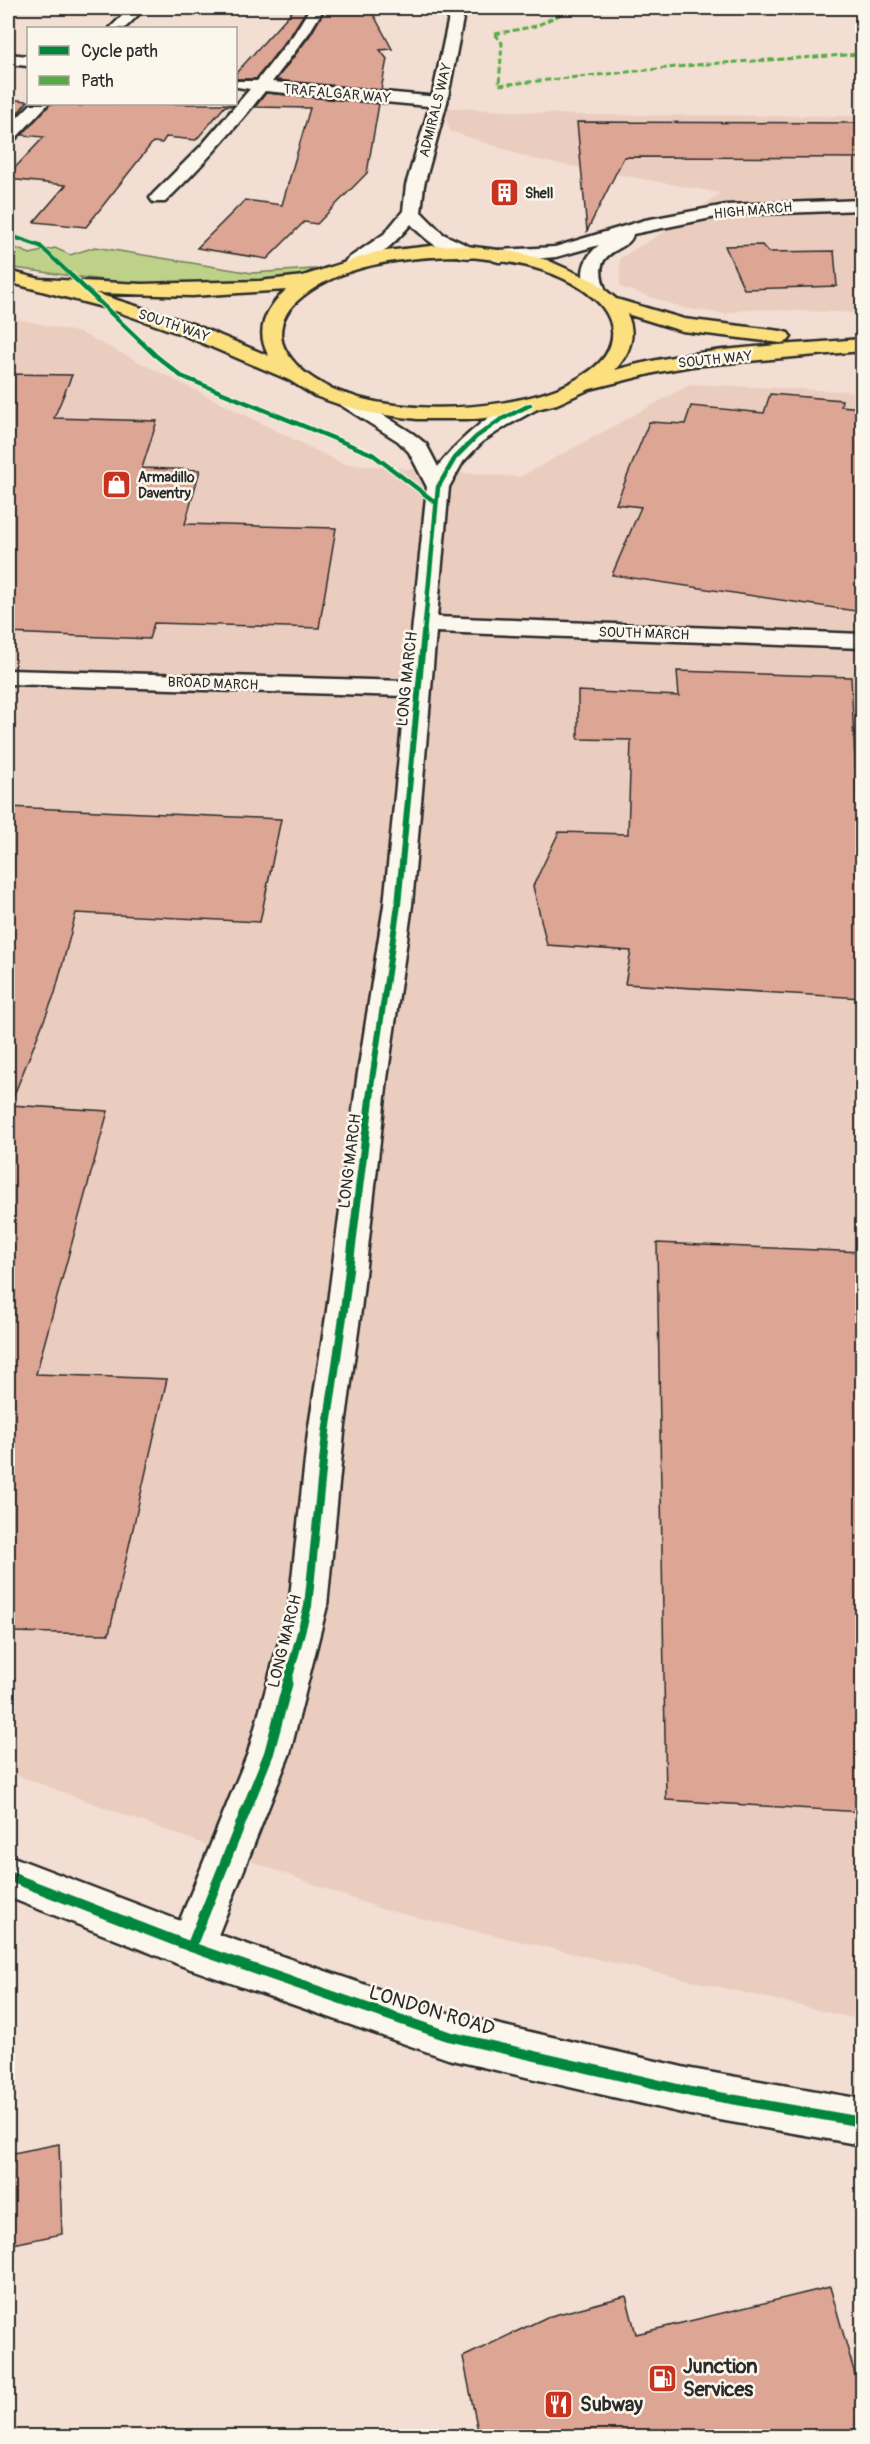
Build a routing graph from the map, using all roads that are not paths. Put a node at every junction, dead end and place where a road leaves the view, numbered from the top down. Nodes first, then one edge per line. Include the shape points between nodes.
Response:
1 (138, 8) edge
2 (317, 8) edge
3 (458, 8) edge
4 (118, 27) edge
5 (8, 59) edge
6 (27, 62) edge
7 (237, 83) edge
8 (262, 86) junction
9 (439, 102) junction
10 (39, 105) edge
11 (8, 135) edge
12 (159, 198) dead end
13 (862, 205) edge
14 (412, 212) junction
15 (645, 225) junction
16 (469, 253) junction
17 (499, 256) junction
18 (353, 264) junction
19 (8, 276) edge
20 (314, 279) junction
21 (41, 284) junction
22 (604, 297) junction
23 (862, 345) edge
24 (301, 379) junction
25 (570, 392) junction
26 (346, 400) junction
27 (530, 405) junction
28 (438, 487) junction
29 (426, 624) junction
30 (862, 641) edge
31 (8, 677) edge
32 (418, 689) junction
33 (8, 1876) edge
34 (190, 1947) junction
35 (862, 2122) edge

1 - 4 street
2 - 8 street
3 - 9 street, ADMIRALS WAY
5 - 6 street
7 - 8 street, TRAFALGAR WAY
8 - 9 street, TRAFALGAR WAY
8 - 12 street via 204,155
9 - 14 street, ADMIRALS WAY via 415,185
10 - 11 street
13 - 15 street, HIGH MARCH via 726,210
14 - 16 street via 431,235
14 - 18 street via 390,238
15 - 17 street, HIGH MARCH via 556,252
15 - 22 street, HIGH MARCH via 599,254 590,274
16 - 17 main road, SOUTH WAY
16 - 18 main road, SOUTH WAY via 410,254
17 - 22 main road, SOUTH WAY via 554,269 578,279
18 - 20 main road, SOUTH WAY
19 - 21 main road, SOUTH WAY
20 - 21 main road, SOUTH WAY via 277,285 154,291
20 - 24 main road via 289,296 273,316 270,338 279,359
21 - 24 main road, SOUTH WAY via 190,330
22 - 23 main road, SOUTH WAY via 666,321 699,328
22 - 25 main road via 621,321 622,340 614,359 597,376
23 - 25 main road, SOUTH WAY via 674,363 618,375
24 - 26 main road, SOUTH WAY
25 - 27 main road, SOUTH WAY
26 - 27 main road, SOUTH WAY via 389,410 436,414 485,413
26 - 28 street via 418,449
27 - 28 street, LONG MARCH via 474,437 448,466
28 - 29 street, LONG MARCH
29 - 30 street, SOUTH MARCH
29 - 32 street, LONG MARCH
31 - 32 street, BROAD MARCH
32 - 34 street, LONG MARCH via 398,905 326,1433 308,1606 269,1753
33 - 34 street, LONDON ROAD
34 - 35 street, LONDON ROAD via 448,2036 691,2092

